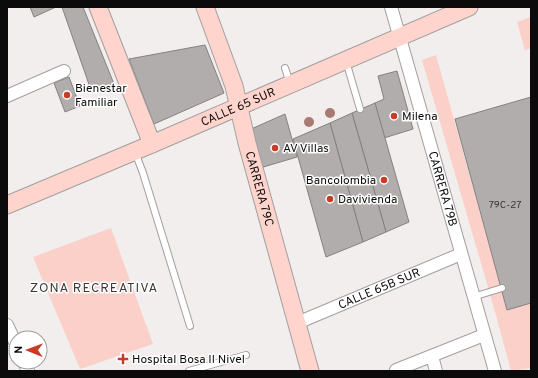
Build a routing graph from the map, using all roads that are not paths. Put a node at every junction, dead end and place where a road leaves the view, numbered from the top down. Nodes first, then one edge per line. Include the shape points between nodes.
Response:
1 (98, 7) edge
2 (205, 7) edge
3 (391, 7) edge
4 (469, 7) edge
5 (399, 37) junction
6 (345, 60) junction
7 (64, 71) dead end
8 (7, 96) edge
9 (238, 106) junction
10 (360, 109) dead end
11 (152, 144) junction
12 (135, 151) junction
13 (7, 205) edge
14 (461, 254) junction
15 (502, 288) dead end
16 (473, 297) junction
17 (297, 323) junction
18 (190, 326) dead end
19 (484, 334) junction
20 (246, 355) dead end
21 (432, 356) junction
22 (204, 369) edge
23 (396, 370) dead end
24 (189, 371) edge
25 (310, 371) edge
26 (436, 371) edge
27 (494, 371) edge

1 - 11 street
2 - 9 street, CARRERA 79C via 232,79
3 - 5 street, CARRERA 79B
4 - 5 street, CALLE 65 SUR
5 - 6 street, CALLE 65 SUR
5 - 14 street, CARRERA 79B
6 - 9 street, CALLE 65 SUR via 288,76
6 - 10 lane
7 - 8 street
9 - 11 street, CALLE 65 SUR
9 - 17 street, CARRERA 79C
11 - 12 street, CALLE 65 SUR
12 - 13 street, CALLE 65 SUR
12 - 18 lane
14 - 16 street, CARRERA 79B
14 - 17 street, CALLE 65B SUR
15 - 16 lane
16 - 19 street, CARRERA 79B
17 - 25 street, CARRERA 79C
19 - 21 street
19 - 27 street, CARRERA 79B
20 - 22 lane
21 - 23 street
21 - 26 street
22 - 24 lane

